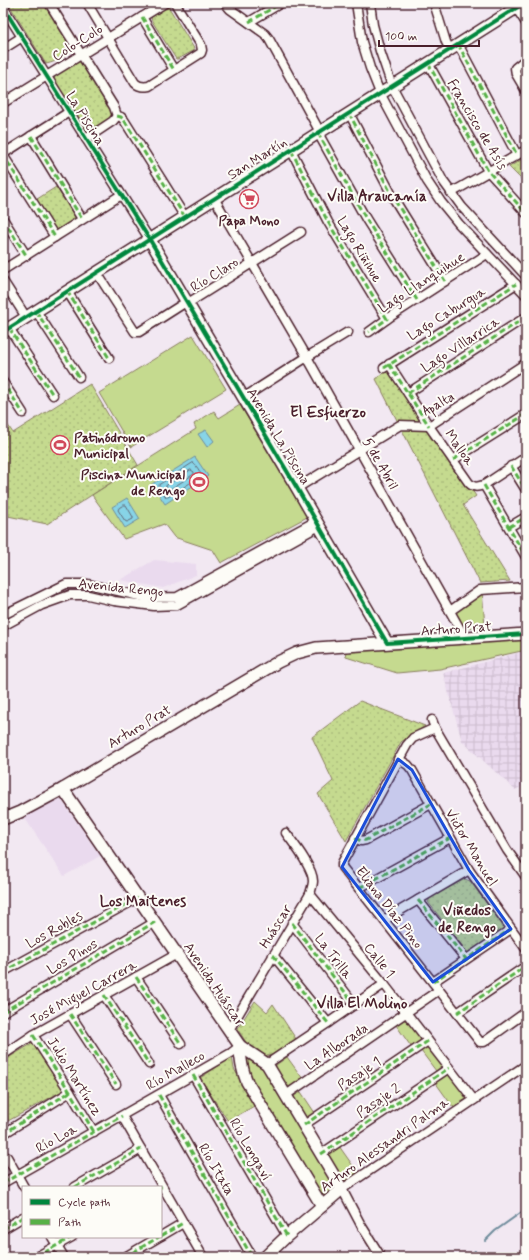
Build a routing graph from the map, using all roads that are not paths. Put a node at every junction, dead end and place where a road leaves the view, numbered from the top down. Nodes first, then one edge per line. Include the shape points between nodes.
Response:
1 (49, 3) edge
2 (87, 3) edge
3 (165, 3) edge
4 (175, 3) edge
5 (224, 3) edge
6 (281, 3) edge
7 (356, 3) edge
8 (370, 3) edge
9 (434, 3) edge
10 (520, 5) edge
11 (3, 6) edge
12 (142, 17) junction
13 (249, 22) junction
14 (526, 22) edge
15 (22, 37) junction
16 (108, 38) junction
17 (454, 47) junction
18 (3, 49) edge
19 (81, 54) junction
20 (526, 59) edge
21 (428, 63) junction
22 (174, 70) junction
23 (46, 76) junction
24 (392, 86) junction
25 (526, 92) edge
26 (380, 93) junction
27 (3, 103) edge
28 (69, 112) junction
29 (349, 113) junction
30 (117, 116) junction
31 (319, 132) junction
32 (31, 136) junction
33 (86, 139) junction
34 (291, 150) junction
35 (526, 150) edge
36 (3, 154) edge
37 (517, 155) junction
38 (488, 171) junction
39 (451, 193) junction
40 (120, 195) junction
41 (214, 198) junction
42 (526, 212) edge
43 (185, 217) junction
44 (3, 219) edge
45 (82, 219) junction
46 (301, 232) dead end
47 (54, 237) junction
48 (150, 240) junction
49 (488, 254) junction
50 (26, 255) junction
51 (252, 263) junction
52 (3, 270) edge
53 (97, 273) junction
54 (526, 276) edge
55 (3, 281) edge
56 (445, 282) junction
57 (516, 284) junction
58 (66, 291) junction
59 (526, 295) edge
60 (417, 300) junction
61 (186, 302) junction
62 (36, 311) junction
63 (26, 317) junction
64 (526, 317) edge
65 (387, 319) junction
66 (6, 330) edge
67 (348, 332) dead end
68 (369, 332) dead end
69 (307, 357) junction
70 (109, 358) dead end
71 (526, 363) edge
72 (80, 377) dead end
73 (3, 382) edge
74 (408, 393) junction
75 (53, 395) dead end
76 (243, 398) junction
77 (23, 413) dead end
78 (526, 414) edge
79 (429, 426) junction
80 (359, 450) junction
81 (526, 456) edge
82 (453, 460) junction
83 (511, 466) junction
84 (484, 485) junction
85 (297, 488) junction
86 (526, 490) edge
87 (526, 516) edge
88 (318, 523) junction
89 (509, 528) junction
90 (526, 557) edge
91 (526, 587) edge
92 (450, 611) junction
93 (3, 615) edge
94 (3, 626) edge
95 (526, 634) edge
96 (465, 638) junction
97 (387, 643) junction
98 (398, 759) junction
99 (63, 789) junction
100 (431, 804) junction
101 (3, 819) edge
102 (286, 833) dead end
103 (355, 838) junction
104 (450, 838) junction
105 (469, 870) junction
106 (526, 877) edge
107 (359, 888) junction
108 (310, 894) junction
109 (138, 898) junction
110 (418, 900) junction
111 (384, 920) junction
112 (155, 922) junction
113 (292, 923) junction
114 (512, 929) junction
115 (526, 949) edge
116 (176, 954) junction
117 (273, 955) junction
118 (466, 959) junction
119 (526, 966) edge
120 (3, 972) edge
121 (136, 977) junction
122 (433, 982) junction
123 (384, 984) junction
124 (439, 990) junction
125 (104, 995) junction
126 (355, 1005) junction
127 (3, 1012) edge
128 (526, 1012) edge
129 (406, 1013) junction
130 (70, 1014) junction
131 (457, 1014) junction
132 (328, 1023) junction
133 (229, 1030) junction
134 (34, 1035) junction
135 (428, 1041) junction
136 (181, 1044) dead end
137 (240, 1046) junction
138 (3, 1055) edge
139 (149, 1064) dead end
140 (267, 1064) junction
141 (526, 1064) edge
142 (449, 1068) junction
143 (193, 1075) junction
144 (116, 1084) dead end
145 (70, 1092) junction
146 (159, 1095) junction
147 (286, 1095) junction
148 (474, 1100) junction
149 (122, 1116) junction
150 (304, 1125) junction
151 (94, 1132) junction
152 (3, 1134) edge
153 (141, 1150) junction
154 (321, 1154) junction
155 (7, 1157) dead end
156 (17, 1175) junction
157 (3, 1183) edge
158 (23, 1186) edge
159 (78, 1186) edge
160 (161, 1186) edge
161 (162, 1187) edge
162 (342, 1189) junction
163 (322, 1206) junction
164 (22, 1218) edge
165 (183, 1223) junction
166 (3, 1229) edge
167 (162, 1235) edge
168 (287, 1236) junction
169 (53, 1238) edge
170 (70, 1238) edge
171 (157, 1238) edge
172 (57, 1245) junction
173 (36, 1257) edge
174 (64, 1257) edge
175 (125, 1257) edge
176 (202, 1257) edge
177 (252, 1257) edge
178 (264, 1257) edge
179 (381, 1257) edge

1 - 19 street
2 - 16 street
3 - 12 street, Colo-Colo
4 - 22 street via 202,50
5 - 13 street
6 - 13 street
7 - 26 street via 362,42
8 - 24 street via 373,25
9 - 17 street via 446,42
10 - 14 street
10 - 17 street, San Martín
11 - 15 street, La Piscina
12 - 16 street, Colo-Colo
12 - 22 street
13 - 31 street via 266,34
15 - 18 street
15 - 23 street, La Piscina
16 - 19 street, Colo-Colo
16 - 22 street via 137,85 149,86
17 - 21 street, San Martín
17 - 37 street
19 - 23 street, Colo-Colo
19 - 30 street
20 - 25 street via 515,68
21 - 24 street, San Martín
21 - 38 street, Francisco de Asís
23 - 27 street, Colo-Colo
23 - 28 street, La Piscina
24 - 26 street, San Martín
24 - 39 street via 437,172
26 - 29 street, San Martín
26 - 49 street via 434,192 459,224
28 - 32 street
28 - 33 street, La Piscina
29 - 31 street, San Martín
29 - 56 street via 394,199
30 - 33 street
30 - 43 street via 124,120
31 - 34 street, San Martín
31 - 60 street via 366,219
32 - 36 street
32 - 45 street
33 - 40 street, La Piscina
34 - 41 street, San Martín
34 - 65 street, Lago Riñihue via 328,222
35 - 37 street
36 - 47 street
37 - 38 street
38 - 39 street
38 - 42 street, Francisco de Asís
39 - 54 street
40 - 45 street
40 - 48 street, La Piscina
41 - 43 street, San Martín
41 - 51 street, 5 de Abril
43 - 48 street, San Martín
44 - 50 street
45 - 47 street
46 - 51 street, Río Claro
47 - 50 street
48 - 53 street, San Martín
48 - 61 street, Avenida La Piscina
49 - 56 street, Lago Llanquihue
49 - 57 street
50 - 52 street
51 - 61 street, Río Claro
51 - 69 street, 5 de Abril
53 - 58 street, San Martín
53 - 61 street, Río Claro via 135,332 139,332
55 - 63 street
56 - 60 street, Lago Llanquihue
57 - 59 street
57 - 74 street, Lago Caburgua via 387,366
58 - 62 street, San Martín
58 - 70 street
60 - 65 street, Lago Llanquihue
61 - 76 street, Avenida La Piscina
62 - 63 street, San Martín
62 - 72 street
63 - 66 street, San Martín
64 - 74 street, Lago Villarrica
65 - 68 street, Lago Llanquihue
66 - 75 street
67 - 69 street
69 - 76 street
69 - 80 street, 5 de Abril
71 - 79 street, Apalta
73 - 77 street
74 - 79 street, Lago Caburgua
76 - 85 street, Avenida La Piscina
78 - 82 street
79 - 80 street, Apalta via 400,424
79 - 82 street, Malloa
80 - 85 street, Apalta
80 - 92 street, 5 de Abril
81 - 83 street
82 - 84 street, Malloa via 469,483 476,487
83 - 84 street
83 - 86 street
84 - 89 street
85 - 88 street, Avenida La Piscina
87 - 89 street
88 - 93 street, Avenida Rengo via 176,597 148,598 88,584 66,584
88 - 94 street, Avenida Rengo via 177,605 154,606 88,595 70,595 42,605
88 - 97 street, Avenida La Piscina
89 - 90 street
91 - 92 street via 480,590
92 - 96 street, 5 de Abril
95 - 96 street, Arturo Prat
96 - 97 street, Arturo Prat
97 - 99 street, Arturo Prat via 316,648 297,653
98 - 100 street, Victor Manuel via 412,770
98 - 103 street, Eliana Díaz Pino
98 - 106 street, Eliana Díaz Pino via 407,745 433,724 507,850
99 - 101 street, Arturo Prat
99 - 109 street, Avenida Huáscar
100 - 103 street via 366,840
100 - 104 street, Victor Manuel
102 - 108 street, Huáscar via 312,876
103 - 107 street, Eliana Díaz Pino via 342,867
104 - 105 street, Victor Manuel
104 - 107 street
105 - 110 street
105 - 114 street, Victor Manuel
107 - 111 street, Eliana Díaz Pino
108 - 113 street, Huáscar
108 - 123 street, Calle 1
109 - 112 street, Avenida Huáscar
109 - 120 street, Los Robles
110 - 111 street
110 - 118 street
111 - 122 street, Eliana Díaz Pino
112 - 116 street, Avenida Huáscar
112 - 127 street, Los Pinos
113 - 117 street, Huáscar
113 - 126 street, La Trilla
114 - 115 street, Victor Manuel
114 - 118 street
116 - 121 street, José Miguel Carrera
116 - 133 street, Avenida Huáscar
117 - 132 street
117 - 133 street, Huáscar
118 - 122 street
119 - 131 street
121 - 125 street, José Miguel Carrera
121 - 136 street
122 - 124 street, Eliana Díaz Pino
123 - 126 street
123 - 129 street, Calle 1
124 - 129 street, La Alborada
124 - 131 street, Eliana Díaz Pino
125 - 130 street, José Miguel Carrera
125 - 139 street
126 - 132 street
128 - 131 street, Eliana Díaz Pino via 484,1042 480,1042
129 - 135 street, Calle 1
129 - 147 street, La Alborada
130 - 134 street, José Miguel Carrera
130 - 144 street
132 - 140 street
133 - 137 street, Avenida Huáscar
134 - 138 street, José Miguel Carrera
134 - 145 street, Julio Martínez
135 - 142 street, Calle 1
135 - 150 street, Pasaje 1
137 - 140 street
137 - 143 street, Río Malleco
137 - 163 street, Avenida Huáscar via 242,1067 247,1082
140 - 147 street
141 - 148 street, Arturo Alessandri Palma
142 - 148 street, Calle 1
142 - 154 street, Pasaje 2
143 - 146 street, Río Malleco
143 - 168 street, Río Longaví
145 - 151 street, Julio Martínez
145 - 152 street
146 - 149 street, Río Malleco
146 - 177 street, Río Itata
147 - 150 street
148 - 162 street, Arturo Alessandri Palma
149 - 151 street, Río Loa
149 - 153 street
150 - 154 street
151 - 156 street, Río Loa
153 - 159 street
153 - 160 street
154 - 162 street
155 - 156 street
156 - 157 street, Río Loa
156 - 158 street
161 - 165 street
162 - 163 street, Arturo Alessandri Palma
162 - 179 street via 360,1225
163 - 168 street, Arturo Alessandri Palma
164 - 166 street
165 - 167 street
165 - 176 street
168 - 178 street, Arturo Alessandri Palma
169 - 172 street
170 - 172 street
171 - 175 street
172 - 173 street
172 - 174 street

